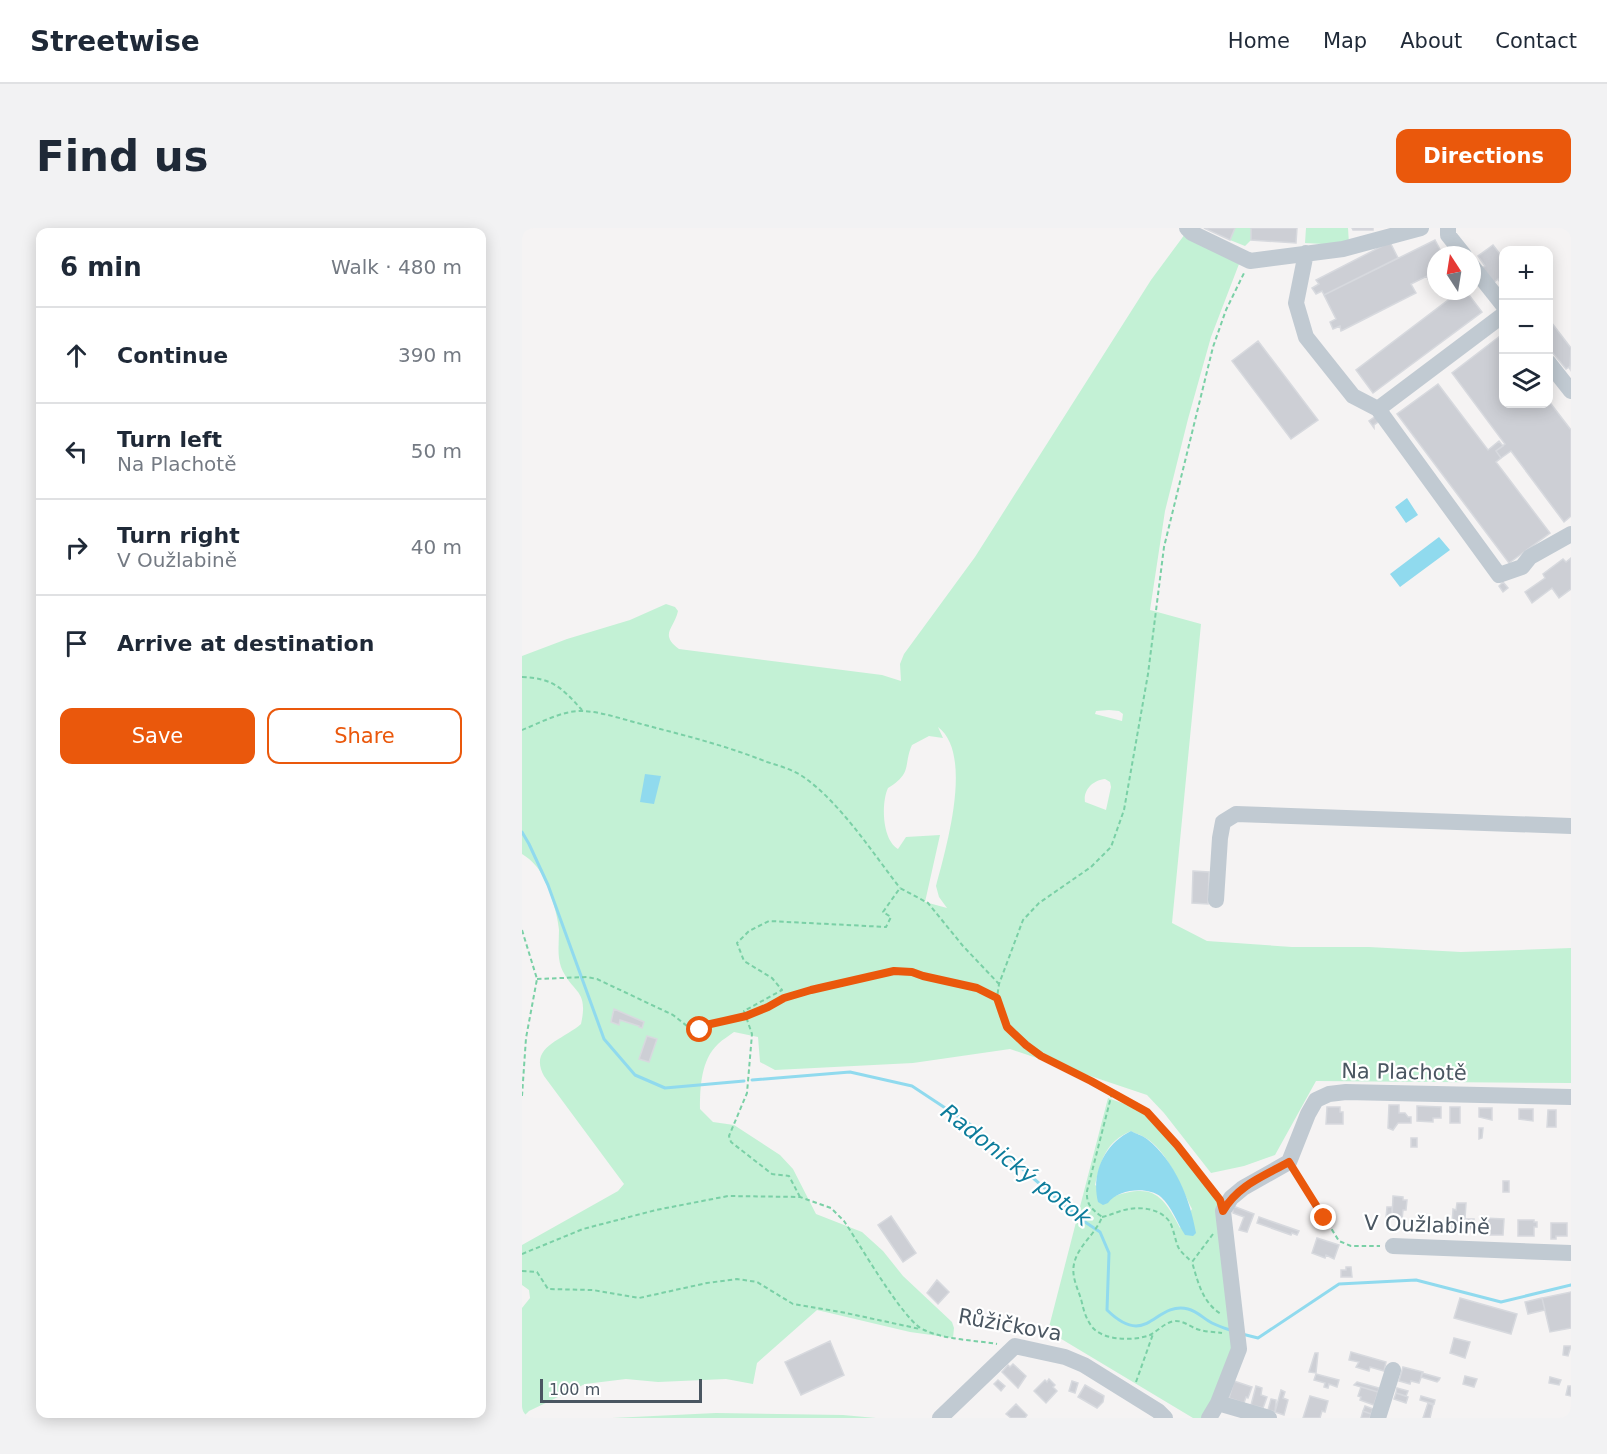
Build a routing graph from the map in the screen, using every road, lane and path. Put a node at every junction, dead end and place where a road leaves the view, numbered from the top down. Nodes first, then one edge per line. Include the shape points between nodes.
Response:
1 (1187, 228) edge
2 (1421, 228) edge
3 (1448, 228) edge
4 (1457, 246) edge
5 (1306, 253) junction
6 (1250, 261) junction
7 (1481, 277) edge
8 (1499, 300) edge
9 (1499, 318) edge
10 (1553, 368) edge
11 (1571, 391) edge
12 (1378, 409) junction
13 (1571, 534) edge
14 (522, 676) edge
15 (583, 711) junction
16 (522, 730) edge
17 (1571, 826) edge
18 (900, 888) junction
19 (1216, 900) dead end
20 (522, 930) edge
21 (537, 979) junction
22 (999, 984) junction
23 (997, 998) junction
24 (746, 1016) junction
25 (1112, 1093) junction
26 (522, 1096) edge
27 (1571, 1097) edge
28 (1289, 1162) junction
29 (800, 1197) junction
30 (1223, 1211) junction
31 (1102, 1217) junction
32 (1216, 1231) dead end
33 (1393, 1245) joint
34 (1571, 1253) edge
35 (522, 1254) edge
36 (1192, 1262) junction
37 (522, 1271) edge
38 (1237, 1328) junction
39 (922, 1330) junction
40 (1153, 1334) junction
41 (1015, 1346) junction
42 (1393, 1370) dead end
43 (1131, 1395) junction
44 (1218, 1403) junction
45 (940, 1418) edge
46 (1165, 1418) edge
47 (1209, 1418) edge
48 (1269, 1418) edge
49 (1378, 1418) edge

1 - 6 street
2 - 5 street via 1343,249
3 - 4 street via 1448,235
5 - 6 street
5 - 12 street via 1296,303 1306,337 1353,396
6 - 22 path via 1213,347 1164,547 1125,810 1111,847 1023,920
7 - 8 street
9 - 12 street
10 - 11 street
12 - 13 street via 1499,575 1522,567 1530,557
14 - 15 path via 549,680
15 - 16 path
15 - 18 path via 718,744 792,771 826,797
17 - 19 street via 1236,814 1223,822
18 - 22 path via 928,903
18 - 24 path via 883,912 891,917 886,927 769,921 749,931 737,943 744,961 772,978 782,990 744,1011
20 - 21 path
21 - 24 path via 582,977 614,985 673,1015 696,1033 706,1025
21 - 26 path via 526,1038
22 - 23 path
23 - 24 path via 977,988 894,971 784,998
23 - 25 path via 1007,1027 1026,1045
24 - 29 path via 752,1034 747,1092 729,1136 731,1142 772,1174 789,1176
25 - 30 path via 1147,1112 1220,1200
25 - 31 path via 1086,1200
27 - 28 street, Na Plachotě via 1329,1094 1316,1100
28 - 30 street via 1243,1188
28 - 33 path, V Oužlabině via 1339,1241 1351,1246
29 - 35 path via 728,1196 656,1210 584,1228
29 - 39 path, Růžičkova via 831,1208 844,1221 907,1317
30 - 38 street
31 - 36 path via 1138,1208 1160,1212 1168,1216 1178,1249
31 - 40 path via 1076,1257 1073,1272 1089,1322 1095,1330 1113,1337 1136,1339
32 - 36 path
33 - 34 street, V Oužlabině
36 - 38 path via 1202,1294
37 - 39 path via 537,1272 548,1289 593,1290 639,1298 737,1279 757,1282 793,1304
38 - 40 path via 1199,1330 1175,1321
38 - 44 street via 1239,1349
39 - 41 path, Růžičkova
40 - 43 path
41 - 43 street, Růžičkova via 1084,1365
41 - 45 street
42 - 49 street
43 - 46 street, Růžičkova
44 - 47 street
44 - 48 street

